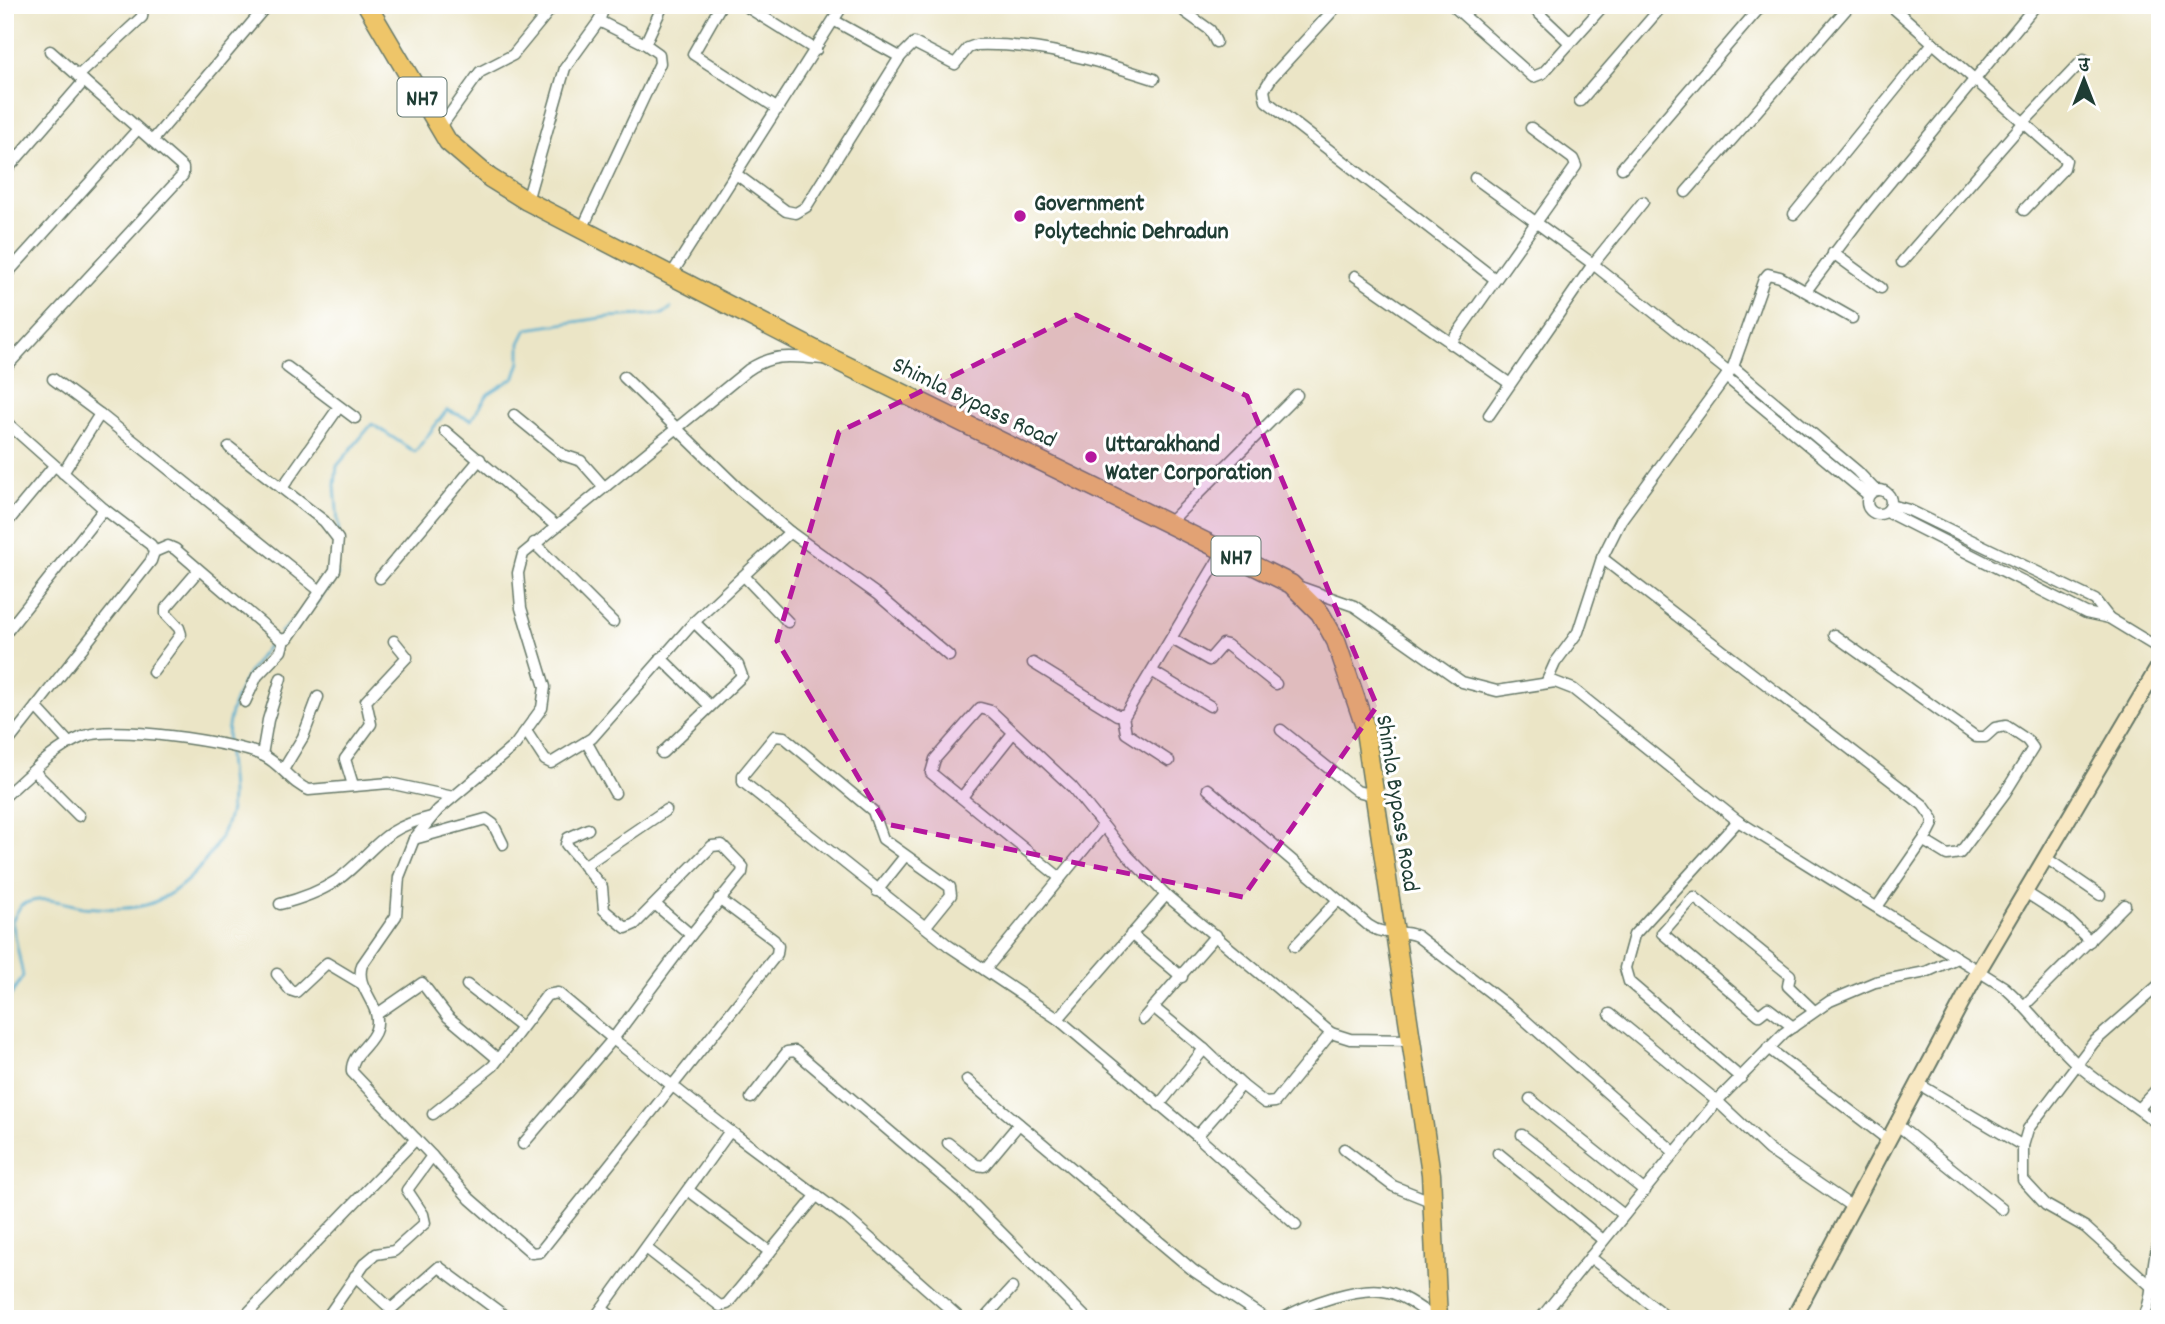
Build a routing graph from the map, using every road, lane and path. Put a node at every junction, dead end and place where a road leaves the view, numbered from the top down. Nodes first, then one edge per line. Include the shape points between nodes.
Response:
1 (143, 5) edge
2 (267, 5) edge
3 (367, 5) edge
4 (554, 5) edge
5 (606, 5) edge
6 (663, 5) edge
7 (721, 5) edge
8 (744, 5) edge
9 (843, 5) edge
10 (1185, 5) edge
11 (1338, 5) edge
12 (1452, 5) edge
13 (1530, 5) edge
14 (1663, 5) edge
15 (1762, 5) edge
16 (1850, 5) edge
17 (1890, 5) edge
18 (2036, 5) edge
19 (1602, 6) edge
20 (599, 21) junction
21 (835, 21) junction
22 (1216, 42) dead end
23 (1570, 43) junction
24 (1933, 43) junction
25 (645, 44) junction
26 (816, 50) junction
27 (50, 51) dead end
28 (900, 57) junction
29 (2084, 59) dead end
30 (81, 79) junction
31 (1154, 79) dead end
32 (1975, 82) junction
33 (1580, 101) dead end
34 (778, 109) junction
35 (2024, 122) junction
36 (440, 128) junction
37 (1531, 128) dead end
38 (138, 129) junction
39 (153, 139) junction
40 (1622, 168) dead end
41 (5, 172) edge
42 (736, 174) junction
43 (1475, 178) dead end
44 (1686, 192) dead end
45 (527, 201) junction
46 (1643, 202) dead end
47 (2024, 210) dead end
48 (1794, 214) dead end
49 (1535, 221) junction
50 (583, 227) junction
51 (1833, 253) junction
52 (1902, 262) dead end
53 (1593, 264) junction
54 (671, 275) junction
55 (5, 276) edge
56 (1355, 276) dead end
57 (1495, 279) junction
58 (1881, 288) dead end
59 (1806, 291) junction
60 (1852, 318) dead end
61 (1450, 344) junction
62 (836, 360) junction
63 (287, 367) dead end
64 (5, 368) edge
65 (1729, 372) junction
66 (624, 377) dead end
67 (53, 379) dead end
68 (1509, 383) junction
69 (1297, 395) dead end
70 (339, 407) junction
71 (100, 414) junction
72 (514, 415) dead end
73 (1489, 415) dead end
74 (355, 418) dead end
75 (5, 421) edge
76 (675, 428) junction
77 (445, 431) dead end
78 (229, 447) dead end
79 (480, 459) junction
80 (54, 466) junction
81 (63, 473) junction
82 (604, 487) junction
83 (282, 488) junction
84 (1872, 493) junction
85 (1889, 508) junction
86 (104, 509) junction
87 (7, 519) edge
88 (1168, 524) junction
89 (556, 526) junction
90 (789, 532) junction
91 (534, 543) junction
92 (1224, 550) junction
93 (154, 552) junction
94 (1602, 558) junction
95 (198, 571) junction
96 (744, 576) junction
97 (380, 579) dead end
98 (1291, 584) junction
99 (319, 590) junction
100 (2109, 618) junction
101 (613, 622) dead end
102 (694, 622) junction
103 (788, 622) dead end
104 (5, 634) edge
105 (1834, 635) dead end
106 (1172, 639) junction
107 (284, 640) junction
108 (394, 641) dead end
109 (2160, 649) edge
110 (949, 656) dead end
111 (661, 659) junction
112 (1032, 663) dead end
113 (2160, 664) edge
114 (153, 672) dead end
115 (1153, 672) junction
116 (281, 678) dead end
117 (1546, 683) junction
118 (1276, 684) dead end
119 (318, 697) dead end
120 (245, 702) dead end
121 (710, 706) junction
122 (1210, 706) dead end
123 (36, 707) junction
124 (1123, 716) junction
125 (1281, 730) dead end
126 (526, 731) junction
127 (1013, 733) junction
128 (69, 743) junction
129 (587, 743) junction
130 (5, 746) edge
131 (662, 753) dead end
132 (262, 755) junction
133 (1169, 761) dead end
134 (283, 770) junction
135 (34, 771) junction
136 (353, 785) junction
137 (1208, 789) dead end
138 (615, 793) dead end
139 (5, 796) edge
140 (1376, 796) junction
141 (453, 797) junction
142 (962, 797) junction
143 (666, 810) dead end
144 (79, 816) dead end
145 (431, 817) junction
146 (1738, 821) junction
147 (1103, 826) junction
148 (588, 830) dead end
149 (414, 839) junction
150 (1924, 841) junction
151 (503, 844) dead end
152 (905, 856) junction
153 (2046, 858) junction
154 (584, 866) junction
155 (1059, 877) junction
156 (877, 891) junction
157 (2025, 892) junction
158 (1167, 895) junction
159 (2100, 895) dead end
160 (719, 900) junction
161 (1338, 900) junction
162 (280, 904) dead end
163 (656, 905) junction
164 (2125, 905) dead end
165 (1877, 907) junction
166 (925, 927) junction
167 (1131, 934) junction
168 (691, 935) junction
169 (1216, 935) junction
170 (1394, 935) junction
171 (2090, 941) junction
172 (1295, 946) dead end
173 (1957, 958) junction
174 (985, 970) junction
175 (1979, 970) junction
176 (277, 974) dead end
177 (1182, 976) junction
178 (362, 984) junction
179 (2160, 984) edge
180 (467, 985) dead end
181 (2025, 1005) junction
182 (1153, 1007) junction
183 (1814, 1011) junction
184 (377, 1014) junction
185 (1610, 1014) dead end
186 (1058, 1019) junction
187 (1143, 1019) dead end
188 (521, 1027) junction
189 (1793, 1027) junction
190 (1331, 1033) junction
191 (613, 1039) junction
192 (1410, 1040) junction
193 (1768, 1048) junction
194 (1204, 1049) junction
195 (498, 1059) junction
196 (2076, 1063) junction
197 (1741, 1078) junction
198 (967, 1080) dead end
199 (1917, 1083) junction
200 (671, 1085) junction
201 (1242, 1086) junction
202 (2160, 1086) edge
203 (751, 1098) dead end
204 (1530, 1099) dead end
205 (1717, 1101) junction
206 (1159, 1105) junction
207 (2139, 1108) junction
208 (433, 1114) dead end
209 (1895, 1123) junction
210 (1019, 1124) junction
211 (2160, 1126) edge
212 (730, 1131) junction
213 (1522, 1135) dead end
214 (1197, 1136) junction
215 (416, 1139) junction
216 (1887, 1139) junction
217 (948, 1143) dead end
218 (523, 1144) dead end
219 (2023, 1146) junction
220 (1344, 1149) dead end
221 (1674, 1152) junction
222 (1498, 1153) dead end
223 (432, 1156) junction
224 (688, 1190) junction
225 (1644, 1191) junction
226 (817, 1195) junction
227 (1433, 1202) junction
228 (1851, 1206) junction
229 (2002, 1209) dead end
230 (1624, 1215) junction
231 (1296, 1225) dead end
232 (1603, 1240) junction
233 (2160, 1240) edge
234 (646, 1248) junction
235 (770, 1252) junction
236 (1590, 1257) junction
237 (355, 1276) junction
238 (2155, 1282) edge
239 (1012, 1289) dead end
240 (602, 1309) junction
241 (247, 1314) dead end
242 (390, 1314) edge
243 (327, 1319) edge
244 (509, 1319) edge
245 (594, 1319) edge
246 (615, 1319) edge
247 (829, 1319) edge
248 (848, 1319) edge
249 (961, 1319) edge
250 (984, 1319) edge
251 (1087, 1319) edge
252 (1266, 1319) edge
253 (1282, 1319) edge
254 (1437, 1319) edge
255 (1540, 1319) edge
256 (1668, 1319) edge
257 (1793, 1319) edge
258 (2143, 1319) edge

1 - 30 street via 142,17
2 - 39 street
3 - 36 highway, Shimla Bypass Road / NH7
4 - 36 street via 513,55 480,72
5 - 20 street
6 - 25 street
7 - 34 street via 692,54
8 - 26 street
9 - 21 street
10 - 22 street via 1185,12 1209,29
11 - 57 street via 1272,77 1264,90 1266,101
12 - 23 street via 1533,77 1543,73
13 - 23 street
14 - 33 street
15 - 40 street
16 - 44 street
17 - 24 street
18 - 32 street
19 - 23 street
20 - 25 street
20 - 45 street via 565,68
21 - 26 street
21 - 28 street
24 - 32 street
24 - 48 street
25 - 50 street via 659,54 660,63
26 - 34 street
27 - 30 street
28 - 31 street via 914,43 955,64 976,45 1036,47 1089,57
28 - 42 street via 802,211 786,211
29 - 35 street
30 - 38 street
30 - 41 street
32 - 35 street
32 - 51 street
34 - 42 street
35 - 47 street via 2067,164
35 - 52 street
36 - 45 highway, Shimla Bypass Road / NH7 via 449,142
37 - 49 street via 1576,166
38 - 39 street
38 - 55 street
39 - 64 street via 183,169 182,177
42 - 54 street
43 - 49 street
45 - 50 highway, Shimla Bypass Road / NH7
46 - 53 street
49 - 53 street
49 - 57 street
50 - 54 highway, Shimla Bypass Road / NH7
51 - 58 street
51 - 59 street
53 - 65 street
53 - 68 street
54 - 62 highway, Shimla Bypass Road / NH7
56 - 61 street
57 - 61 street
59 - 60 street
59 - 65 street via 1768,274
61 - 68 street
62 - 76 street via 778,356 763,360
62 - 88 highway, Shimla Bypass Road / NH7
63 - 70 street
65 - 84 street
65 - 94 street via 1621,520
66 - 76 street
67 - 71 street
68 - 73 street
69 - 88 street
70 - 74 street
70 - 83 street
71 - 81 street
71 - 99 street
72 - 82 street via 563,455 581,460
75 - 80 street
76 - 82 street
76 - 90 street
77 - 79 street
78 - 83 street
79 - 89 street
79 - 97 street
80 - 81 street
80 - 87 street
81 - 86 street
82 - 89 street
83 - 99 street via 336,534 337,564
84 - 85 street via 1886,491
84 - 85 street via 1867,504 1871,511 1878,514
85 - 100 street via 2086,613
85 - 100 street via 1909,510 2095,600
86 - 93 street
86 - 104 street
88 - 92 highway, Shimla Bypass Road / NH7
89 - 91 street
90 - 96 street
90 - 110 street via 878,595
91 - 101 street
91 - 126 street via 523,554 518,573 525,626 545,687 542,708
92 - 98 highway, Shimla Bypass Road / NH7
92 - 106 street
93 - 95 street via 172,547
93 - 123 street via 151,562
94 - 117 street via 1578,632
94 - 150 street via 1923,805 1933,819
95 - 107 street
95 - 114 street via 166,608 181,634
96 - 102 street
96 - 103 street
98 - 117 street via 1354,606 1462,682 1497,691
98 - 140 highway, Shimla Bypass Road / NH7 via 1320,613 1336,641 1364,724
99 - 107 street
100 - 109 street
102 - 111 street
102 - 121 street via 742,671 742,678
105 - 150 street via 1976,737 2006,726 2034,748 1959,853 1947,855
106 - 115 street
106 - 118 street via 1211,660 1227,645
107 - 120 street via 281,651 257,676
108 - 136 street via 407,657 366,701 371,724 345,760
111 - 121 street
111 - 129 street
112 - 124 street
113 - 153 street
115 - 122 street
115 - 124 street
116 - 132 street
117 - 146 street via 1573,689
119 - 134 street via 303,737
121 - 131 street
123 - 128 street
123 - 130 street
124 - 133 street via 1126,733
125 - 140 street via 1357,791
126 - 129 street via 551,763
126 - 141 street
127 - 142 street
127 - 142 street via 991,711 980,708 935,760 932,773
127 - 147 street via 1072,787
128 - 132 street via 91,734 133,734 176,737
128 - 135 street
129 - 138 street
132 - 134 street
134 - 136 street via 309,790
135 - 139 street
135 - 144 street
136 - 141 street via 400,784
137 - 161 street
140 - 170 highway, Shimla Bypass Road / NH7
141 - 145 street
142 - 155 street
143 - 154 street
145 - 149 street
145 - 162 street via 398,827 314,894
146 - 165 street
146 - 197 street via 1634,935 1625,968 1629,982
147 - 155 street
147 - 158 street
148 - 154 street via 566,842
149 - 151 street via 486,819
149 - 178 street via 399,877 396,916 362,965
150 - 165 street
152 - 156 street
152 - 156 street via 883,839 873,811 784,737 777,735 771,740 743,775 743,782
152 - 166 street via 951,890
153 - 157 street
153 - 159 street
154 - 163 street via 602,887 604,910 618,924 631,927
155 - 174 street
156 - 166 street
157 - 171 street via 2067,919
157 - 175 street
158 - 167 street
158 - 169 street
160 - 163 street via 744,869 722,845 716,845
160 - 168 street
160 - 200 street via 774,940 778,950
161 - 170 street via 1373,929
161 - 172 street
163 - 168 street
164 - 171 street
165 - 173 street
166 - 174 street
167 - 177 street
167 - 186 street
168 - 191 street
169 - 177 street
169 - 190 street
170 - 192 highway, Shimla Bypass Road / NH7
170 - 221 street via 1417,936 1517,1013
171 - 181 street
173 - 175 street
173 - 183 street via 1933,970 1875,982
174 - 186 street
175 - 181 street
175 - 199 street
176 - 178 street via 296,992 327,963
177 - 182 street
178 - 184 street
179 - 196 street
180 - 188 street
181 - 196 street
182 - 187 street
182 - 194 street
183 - 189 street
183 - 189 street via 1788,986 1790,975 1694,897 1662,933 1759,1015 1768,1008
184 - 195 street via 422,983 448,1017
184 - 215 street via 376,1029 352,1063 352,1072
185 - 205 street
186 - 206 street
188 - 191 street via 547,995 556,993
188 - 195 street
189 - 193 street
190 - 192 street
190 - 201 street via 1275,1102 1265,1103
191 - 200 street
191 - 218 street
192 - 227 highway, Shimla Bypass Road / NH7
193 - 197 street
193 - 216 street
194 - 201 street
194 - 206 street
195 - 208 street
196 - 207 street
196 - 219 street via 2028,1129
197 - 205 street
198 - 210 street
199 - 209 street
199 - 219 street
200 - 212 street
200 - 223 street via 538,1253 532,1253 485,1213
201 - 214 street
202 - 207 street
203 - 251 street via 787,1052 795,1051 943,1175
204 - 225 street
205 - 221 street
205 - 228 street via 1769,1150
206 - 214 street
207 - 211 street
209 - 216 street
209 - 229 street
210 - 217 street via 984,1166
210 - 252 street via 1194,1271
212 - 224 street
212 - 226 street
213 - 230 street
214 - 231 street
215 - 223 street
215 - 241 street
216 - 228 street
219 - 238 street via 2023,1180 2046,1205 2085,1227
220 - 227 street via 1393,1186
221 - 225 street
222 - 232 street
223 - 237 street via 407,1190 425,1219 424,1227 394,1251 373,1256
224 - 234 street
224 - 235 street
225 - 230 street
226 - 235 street
226 - 249 street
227 - 254 highway, Shimla Bypass Road / NH7
228 - 257 street
230 - 232 street
232 - 236 street
233 - 238 street
234 - 235 street via 720,1306 733,1298
234 - 240 street
236 - 255 street
236 - 256 street
237 - 242 street
237 - 243 street
238 - 258 street
239 - 250 street
240 - 245 street
240 - 246 street
242 - 244 street via 439,1267
247 - 248 street via 838,1315
253 - 254 street via 1370,1289 1398,1295

